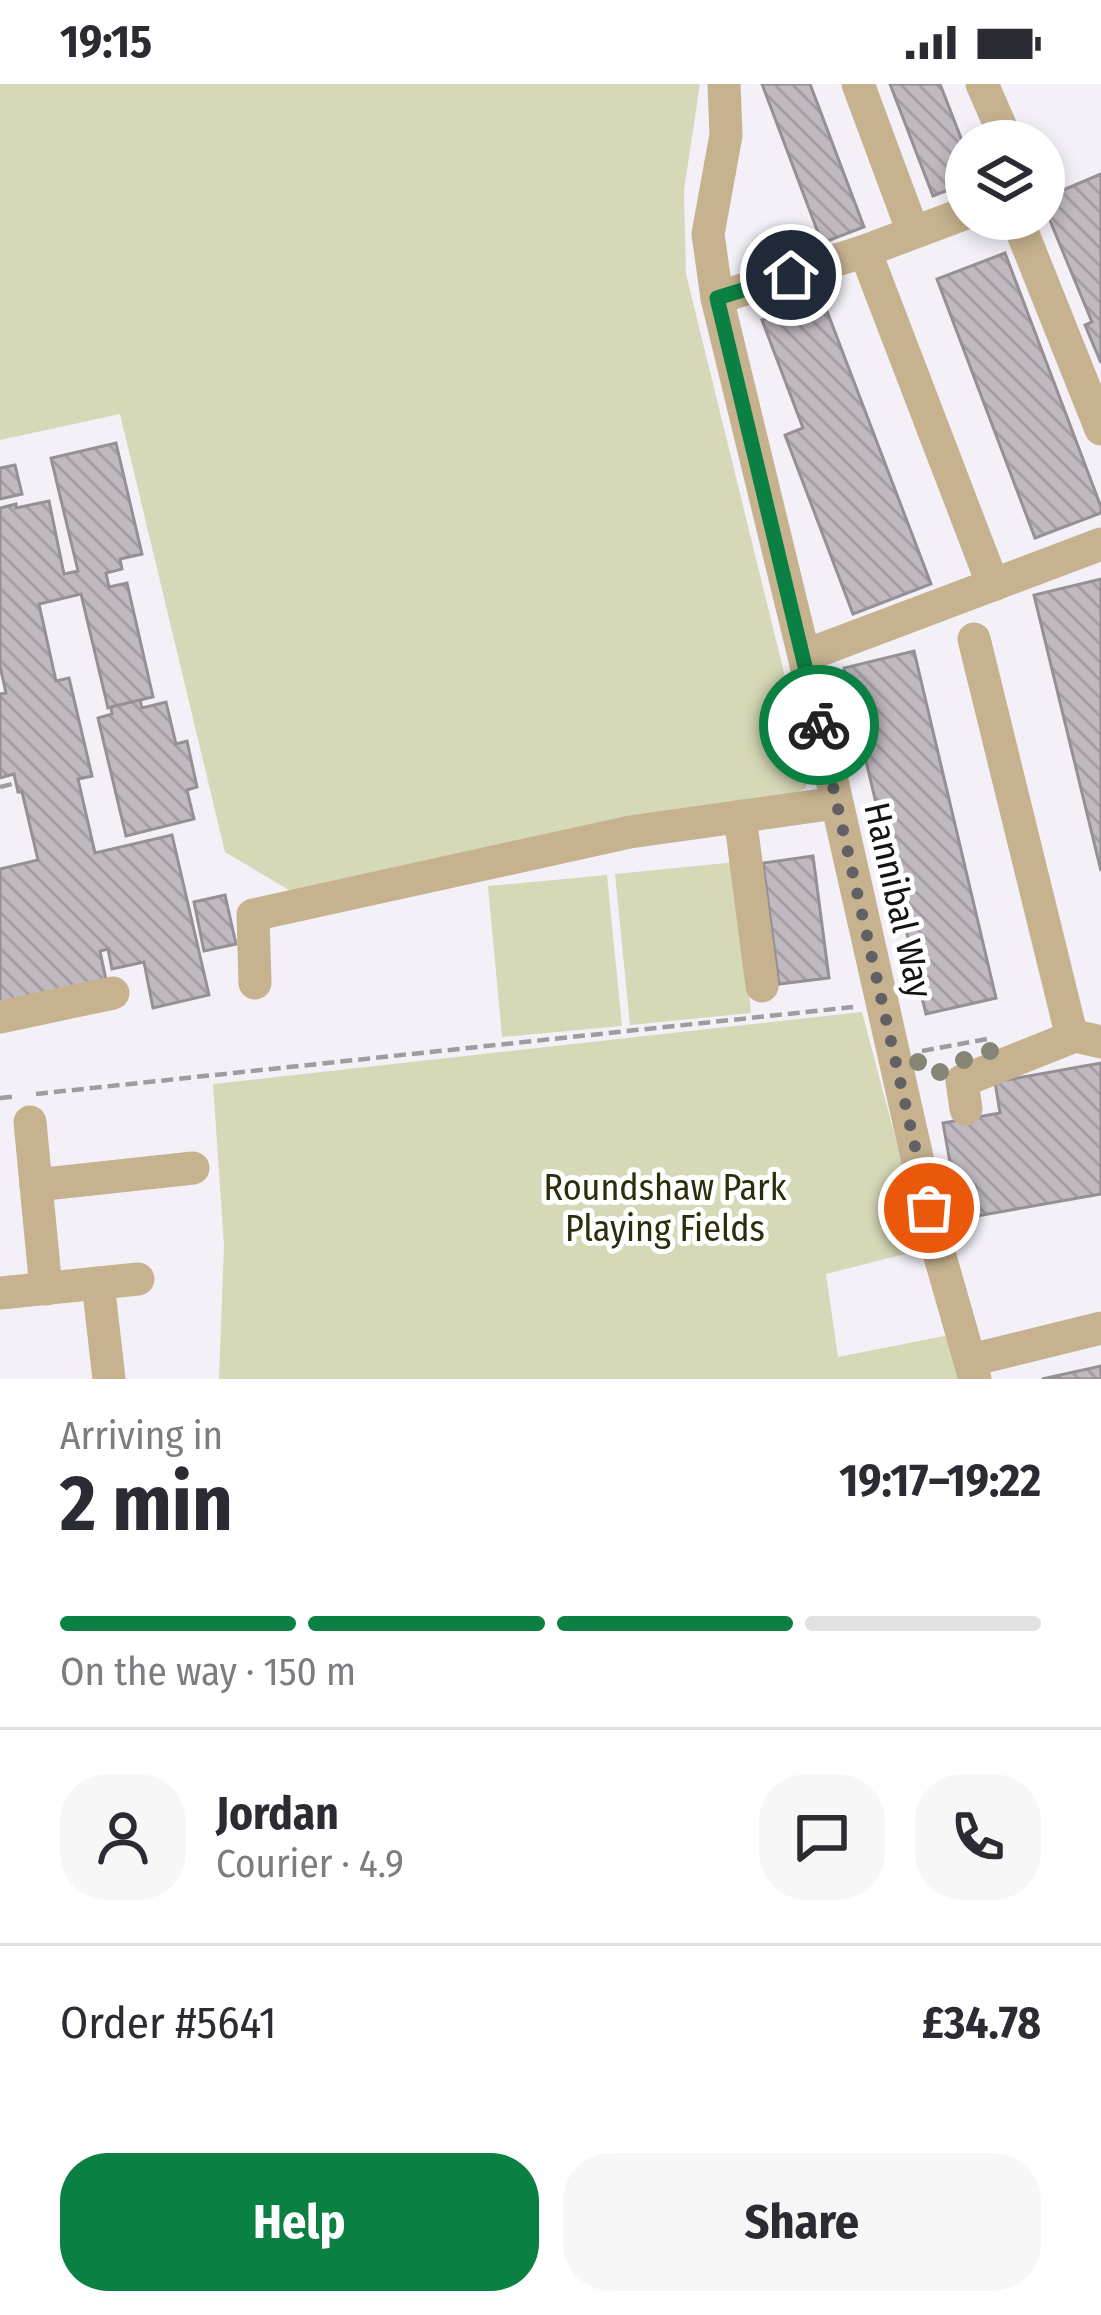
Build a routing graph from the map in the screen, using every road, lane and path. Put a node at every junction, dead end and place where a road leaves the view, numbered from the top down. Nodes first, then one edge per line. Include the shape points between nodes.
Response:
1 (724, 84) edge
2 (858, 84) edge
3 (982, 84) edge
4 (998, 120) edge
5 (945, 220) edge
6 (914, 232) junction
7 (1025, 240) edge
8 (865, 251) junction
9 (717, 298) junction
10 (1101, 429) edge
11 (1101, 544) edge
12 (993, 585) junction
13 (974, 639) dead end
14 (804, 656) junction
15 (12, 784) dead end
16 (0, 787) edge
17 (836, 803) junction
18 (740, 816) junction
19 (467, 869) junction
20 (472, 904) dead end
21 (256, 982) dead end
22 (762, 986) dead end
23 (113, 993) dead end
24 (883, 1004) junction
25 (0, 1017) edge
26 (1088, 1039) edge
27 (0, 1098) edge
28 (966, 1109) dead end
29 (30, 1121) dead end
30 (193, 1168) dead end
31 (36, 1185) junction
32 (138, 1279) dead end
33 (98, 1283) junction
34 (46, 1289) junction
35 (0, 1293) edge
36 (1101, 1328) edge
37 (973, 1369) edge
38 (110, 1379) edge

1 - 9 street, Hannibal Way via 726,135 708,234
2 - 6 street
3 - 4 street
5 - 6 street
6 - 8 street
7 - 10 street
8 - 9 street
8 - 12 street
9 - 14 street, Hannibal Way
11 - 12 street
12 - 14 street
13 - 26 street via 1070,1028
14 - 17 street, Hannibal Way
15 - 16 path
17 - 18 street
17 - 24 street, Hannibal Way
18 - 19 street
18 - 22 street
19 - 20 street
19 - 21 street via 253,916
23 - 25 street
24 - 27 path
24 - 37 street, Hannibal Way
26 - 28 street via 962,1082
29 - 31 street
30 - 31 street
31 - 34 street
32 - 33 street
33 - 34 street
33 - 38 street
34 - 35 street
36 - 37 street

